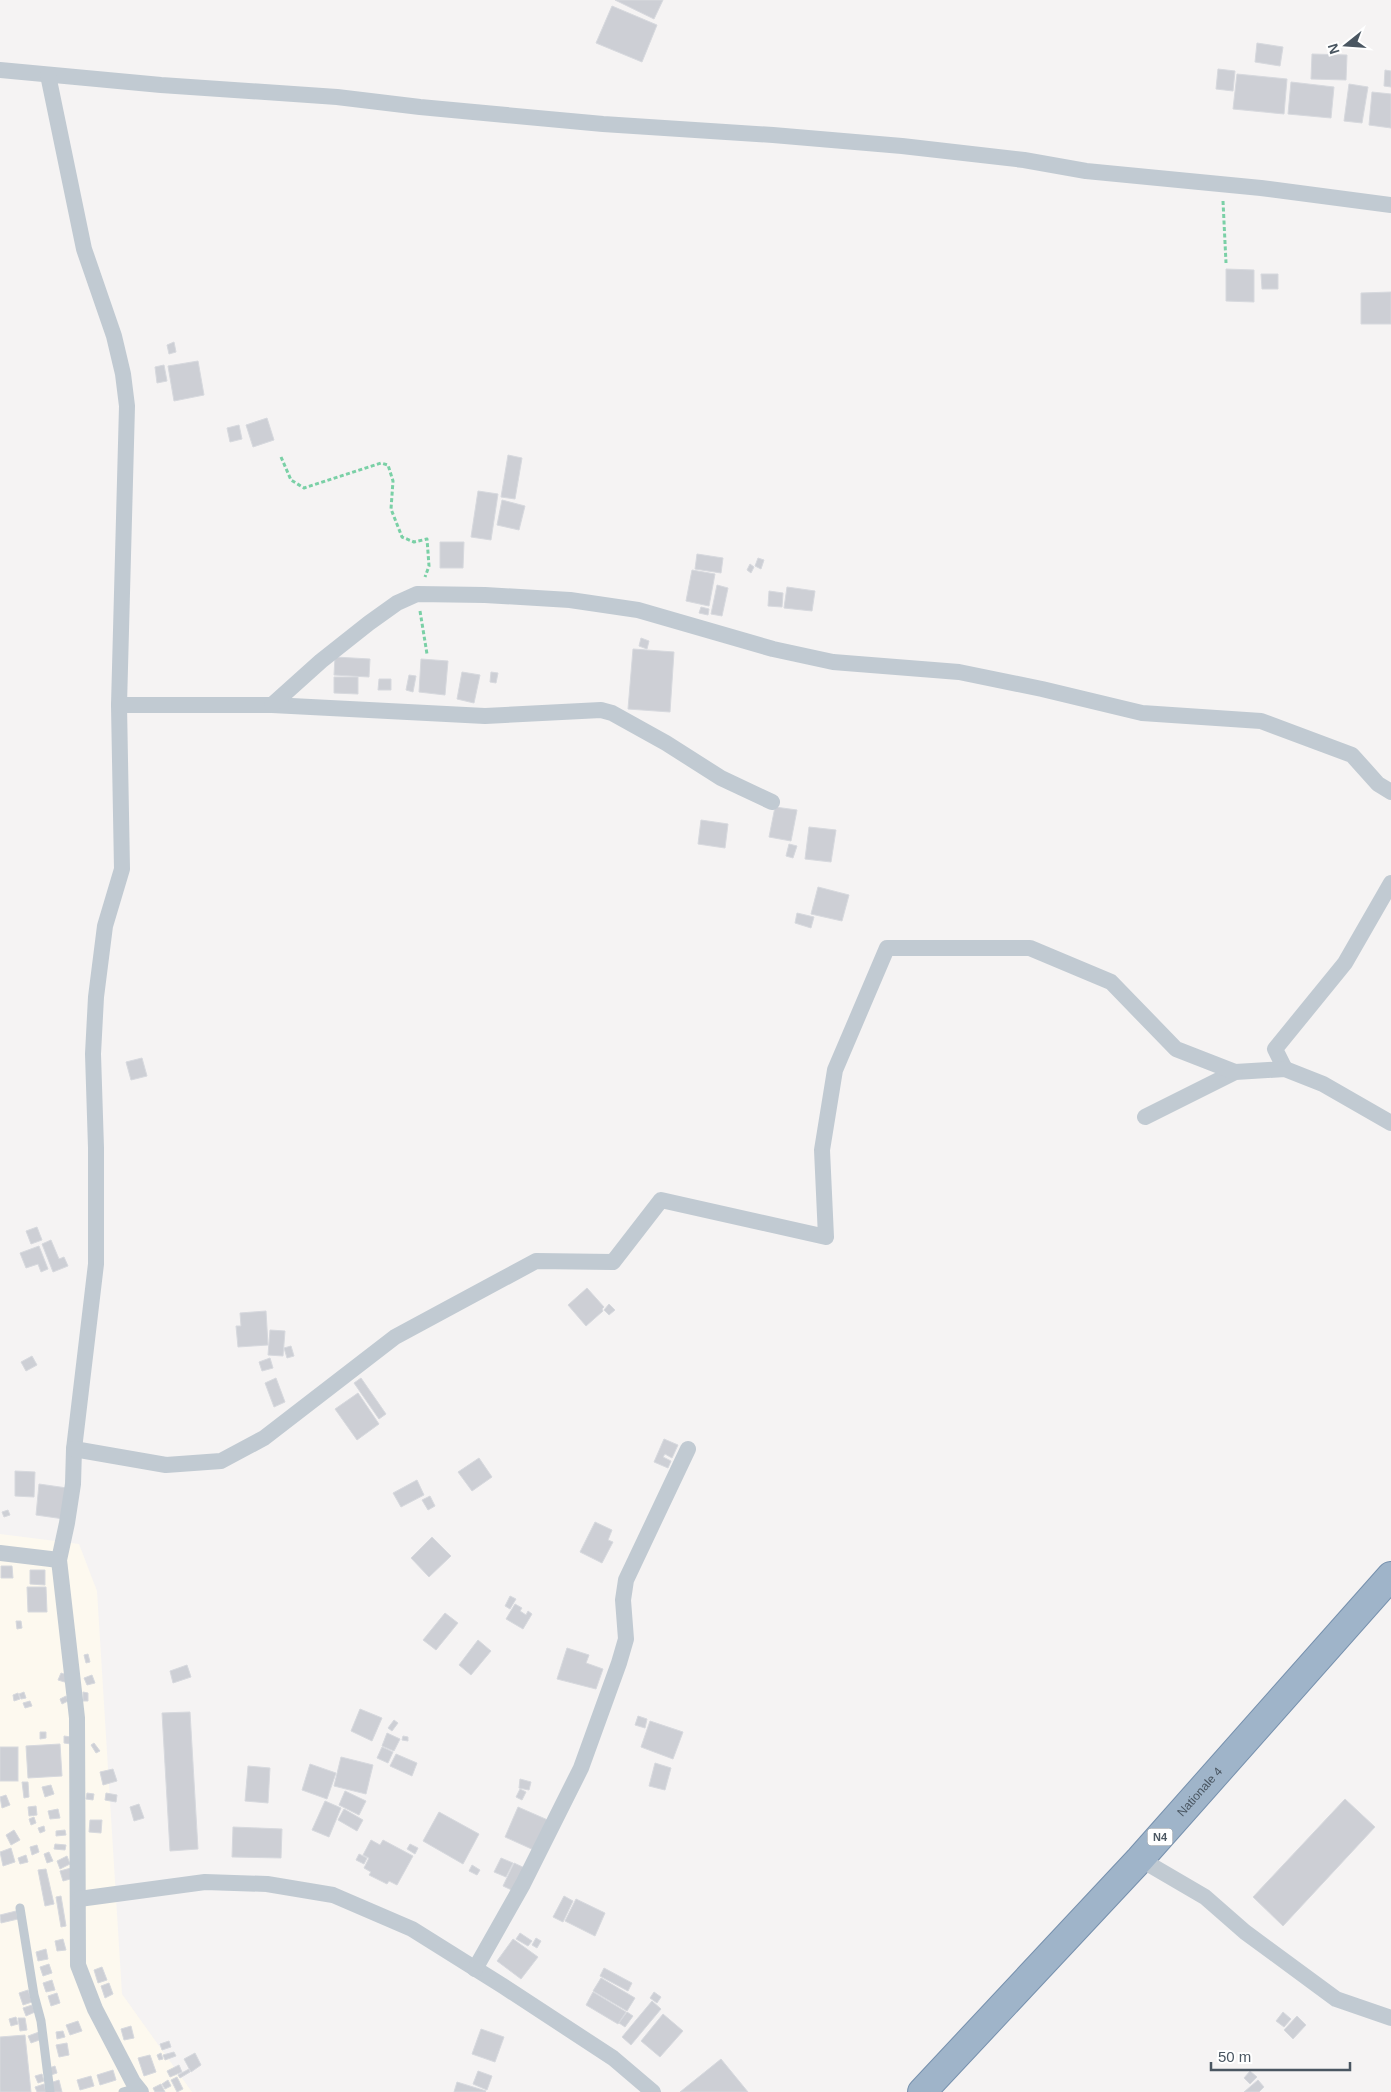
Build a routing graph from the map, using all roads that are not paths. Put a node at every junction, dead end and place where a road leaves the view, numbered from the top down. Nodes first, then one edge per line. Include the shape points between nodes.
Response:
1 (0, 70) edge
2 (48, 75) junction
3 (1391, 205) edge
4 (119, 705) junction
5 (272, 705) junction
6 (1391, 792) edge
7 (772, 802) dead end
8 (1391, 883) edge
9 (1285, 1068) junction
10 (1235, 1072) junction
11 (1145, 1117) dead end
12 (1391, 1123) edge
13 (74, 1449) junction
14 (688, 1449) dead end
15 (0, 1553) edge
16 (59, 1560) junction
17 (1391, 1576) edge
18 (1140, 1859) junction
19 (79, 1899) junction
20 (20, 1908) dead end
21 (475, 1969) junction
22 (1391, 2018) edge
23 (134, 2091) edge
24 (50, 2092) edge
25 (653, 2092) edge
26 (922, 2092) edge

1 - 2 street
2 - 3 street via 337,97 603,124 893,145 1024,160 1086,171
2 - 4 street via 84,250 114,336 126,398
4 - 5 street
4 - 13 street via 122,869 105,926 96,997 93,1054 96,1264
5 - 6 street via 369,623 397,602 417,594 570,600 638,610 773,649 833,662 959,672 1142,713 1261,721 1352,755 1378,784
5 - 7 street via 485,716 601,710 666,743 721,778
8 - 9 street via 1345,963 1275,1049
9 - 10 street
9 - 12 street via 1323,1084
10 - 11 street
10 - 13 street via 1176,1049 1111,982 1030,948 887,948 835,1070 822,1150 826,1237 661,1200 613,1262 536,1261 395,1337 264,1438 221,1461 166,1465
13 - 16 street via 68,1513
14 - 21 street via 626,1580 623,1600 626,1639 581,1768
15 - 16 street
16 - 19 street via 77,1718
17 - 18 highway, Nationale 4 / N4
18 - 22 street via 1204,1897 1245,1932 1336,1999
18 - 26 highway, Nationale 4 / N4
19 - 21 street via 204,1882 267,1884 333,1894 412,1929
19 - 23 street via 78,1965
20 - 24 lane via 41,2021
21 - 25 street via 613,2058

